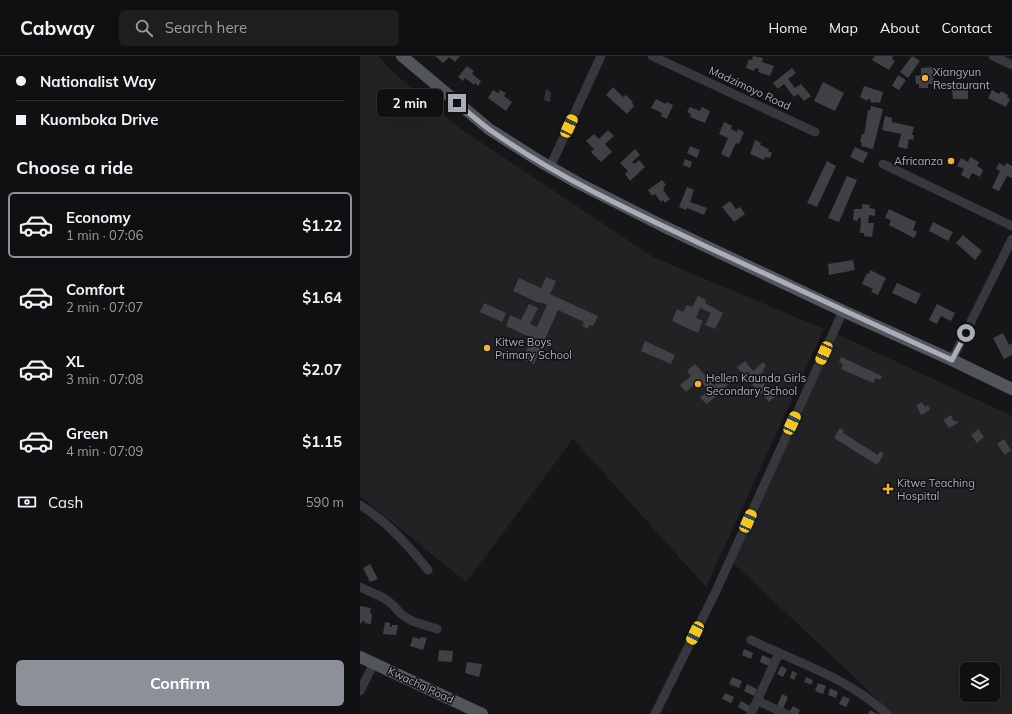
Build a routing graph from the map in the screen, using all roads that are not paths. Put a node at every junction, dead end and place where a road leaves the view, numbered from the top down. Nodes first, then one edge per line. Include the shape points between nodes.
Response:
1 (402, 56) edge
2 (601, 56) edge
3 (652, 56) edge
4 (993, 56) edge
5 (1012, 65) edge
6 (815, 132) dead end
7 (883, 164) dead end
8 (550, 167) junction
9 (1012, 226) edge
10 (1012, 239) edge
11 (843, 311) junction
12 (952, 360) junction
13 (1012, 389) edge
14 (360, 505) edge
15 (428, 570) dead end
16 (360, 587) edge
17 (437, 629) dead end
18 (751, 640) dead end
19 (779, 653) junction
20 (360, 657) edge
21 (374, 663) junction
22 (360, 691) edge
23 (758, 701) junction
24 (482, 714) edge
25 (655, 714) edge
26 (751, 714) edge
27 (786, 714) edge
28 (887, 714) edge

1 - 8 main road via 489,129
2 - 8 street
3 - 6 street, Madzimoyo Road
4 - 5 street
7 - 9 street
8 - 11 main road via 656,223
10 - 12 street
11 - 12 main road
11 - 25 street via 716,591
12 - 13 main road
14 - 15 street via 396,535
16 - 17 street via 393,605 412,621
18 - 19 street
19 - 23 street
19 - 28 street via 848,684
20 - 21 main road, Kwacha Road
21 - 22 street
21 - 24 main road, Kwacha Road
23 - 26 street
23 - 27 street

